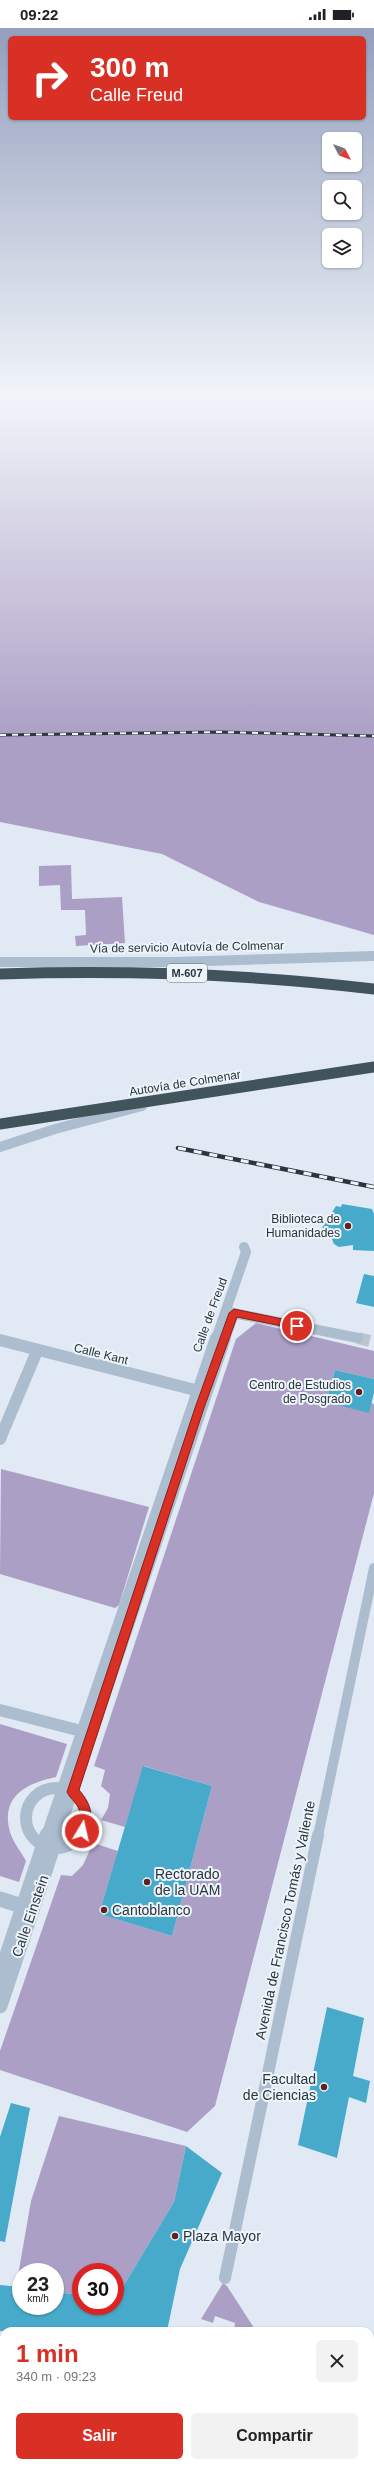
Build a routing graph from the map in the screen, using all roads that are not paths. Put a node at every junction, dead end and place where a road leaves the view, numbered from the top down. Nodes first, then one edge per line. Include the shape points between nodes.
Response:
1 (374, 956) edge
2 (0, 962) edge
3 (0, 974) edge
4 (374, 989) edge
5 (374, 1067) edge
6 (162, 1100) junction
7 (0, 1124) edge
8 (0, 1147) edge
9 (244, 1247) dead end
10 (230, 1312) junction
11 (358, 1338) tunnel mouth
12 (0, 1340) edge
13 (36, 1351) junction
14 (201, 1392) junction
15 (0, 1439) edge
16 (374, 1568) edge
17 (0, 1710) edge
18 (87, 1733) junction
19 (68, 1790) junction
20 (49, 1848) junction
21 (0, 1899) edge
22 (28, 1908) junction
23 (0, 1976) edge
24 (0, 2006) edge
25 (225, 2278) dead end

1 - 2 street, Vía de servicio Autovía de Colmenar via 175,962
3 - 4 highway, M-607 via 92,970 213,974 314,981
5 - 6 highway, Autovía de Colmenar
6 - 7 highway, Autovía de Colmenar
6 - 8 street
9 - 10 street, Calle de Freud via 246,1252
10 - 11 street
10 - 14 street, Calle Einstein
12 - 13 street, Calle Kant
13 - 14 street, Calle Kant
13 - 15 street
14 - 18 street, Calle Einstein
16 - 25 street, Avenida de Francisco Tomás y Valiente
17 - 18 street
18 - 19 street, Calle Einstein
19 - 20 street, Calle Einstein
19 - 20 street via 84,1805 84,1827 77,1839 70,1844
19 - 20 street via 55,1788 43,1793 28,1810 28,1828 31,1836
20 - 22 street, Calle Einstein
21 - 22 street
22 - 23 street, Calle Einstein
22 - 24 street, Calle Einstein

